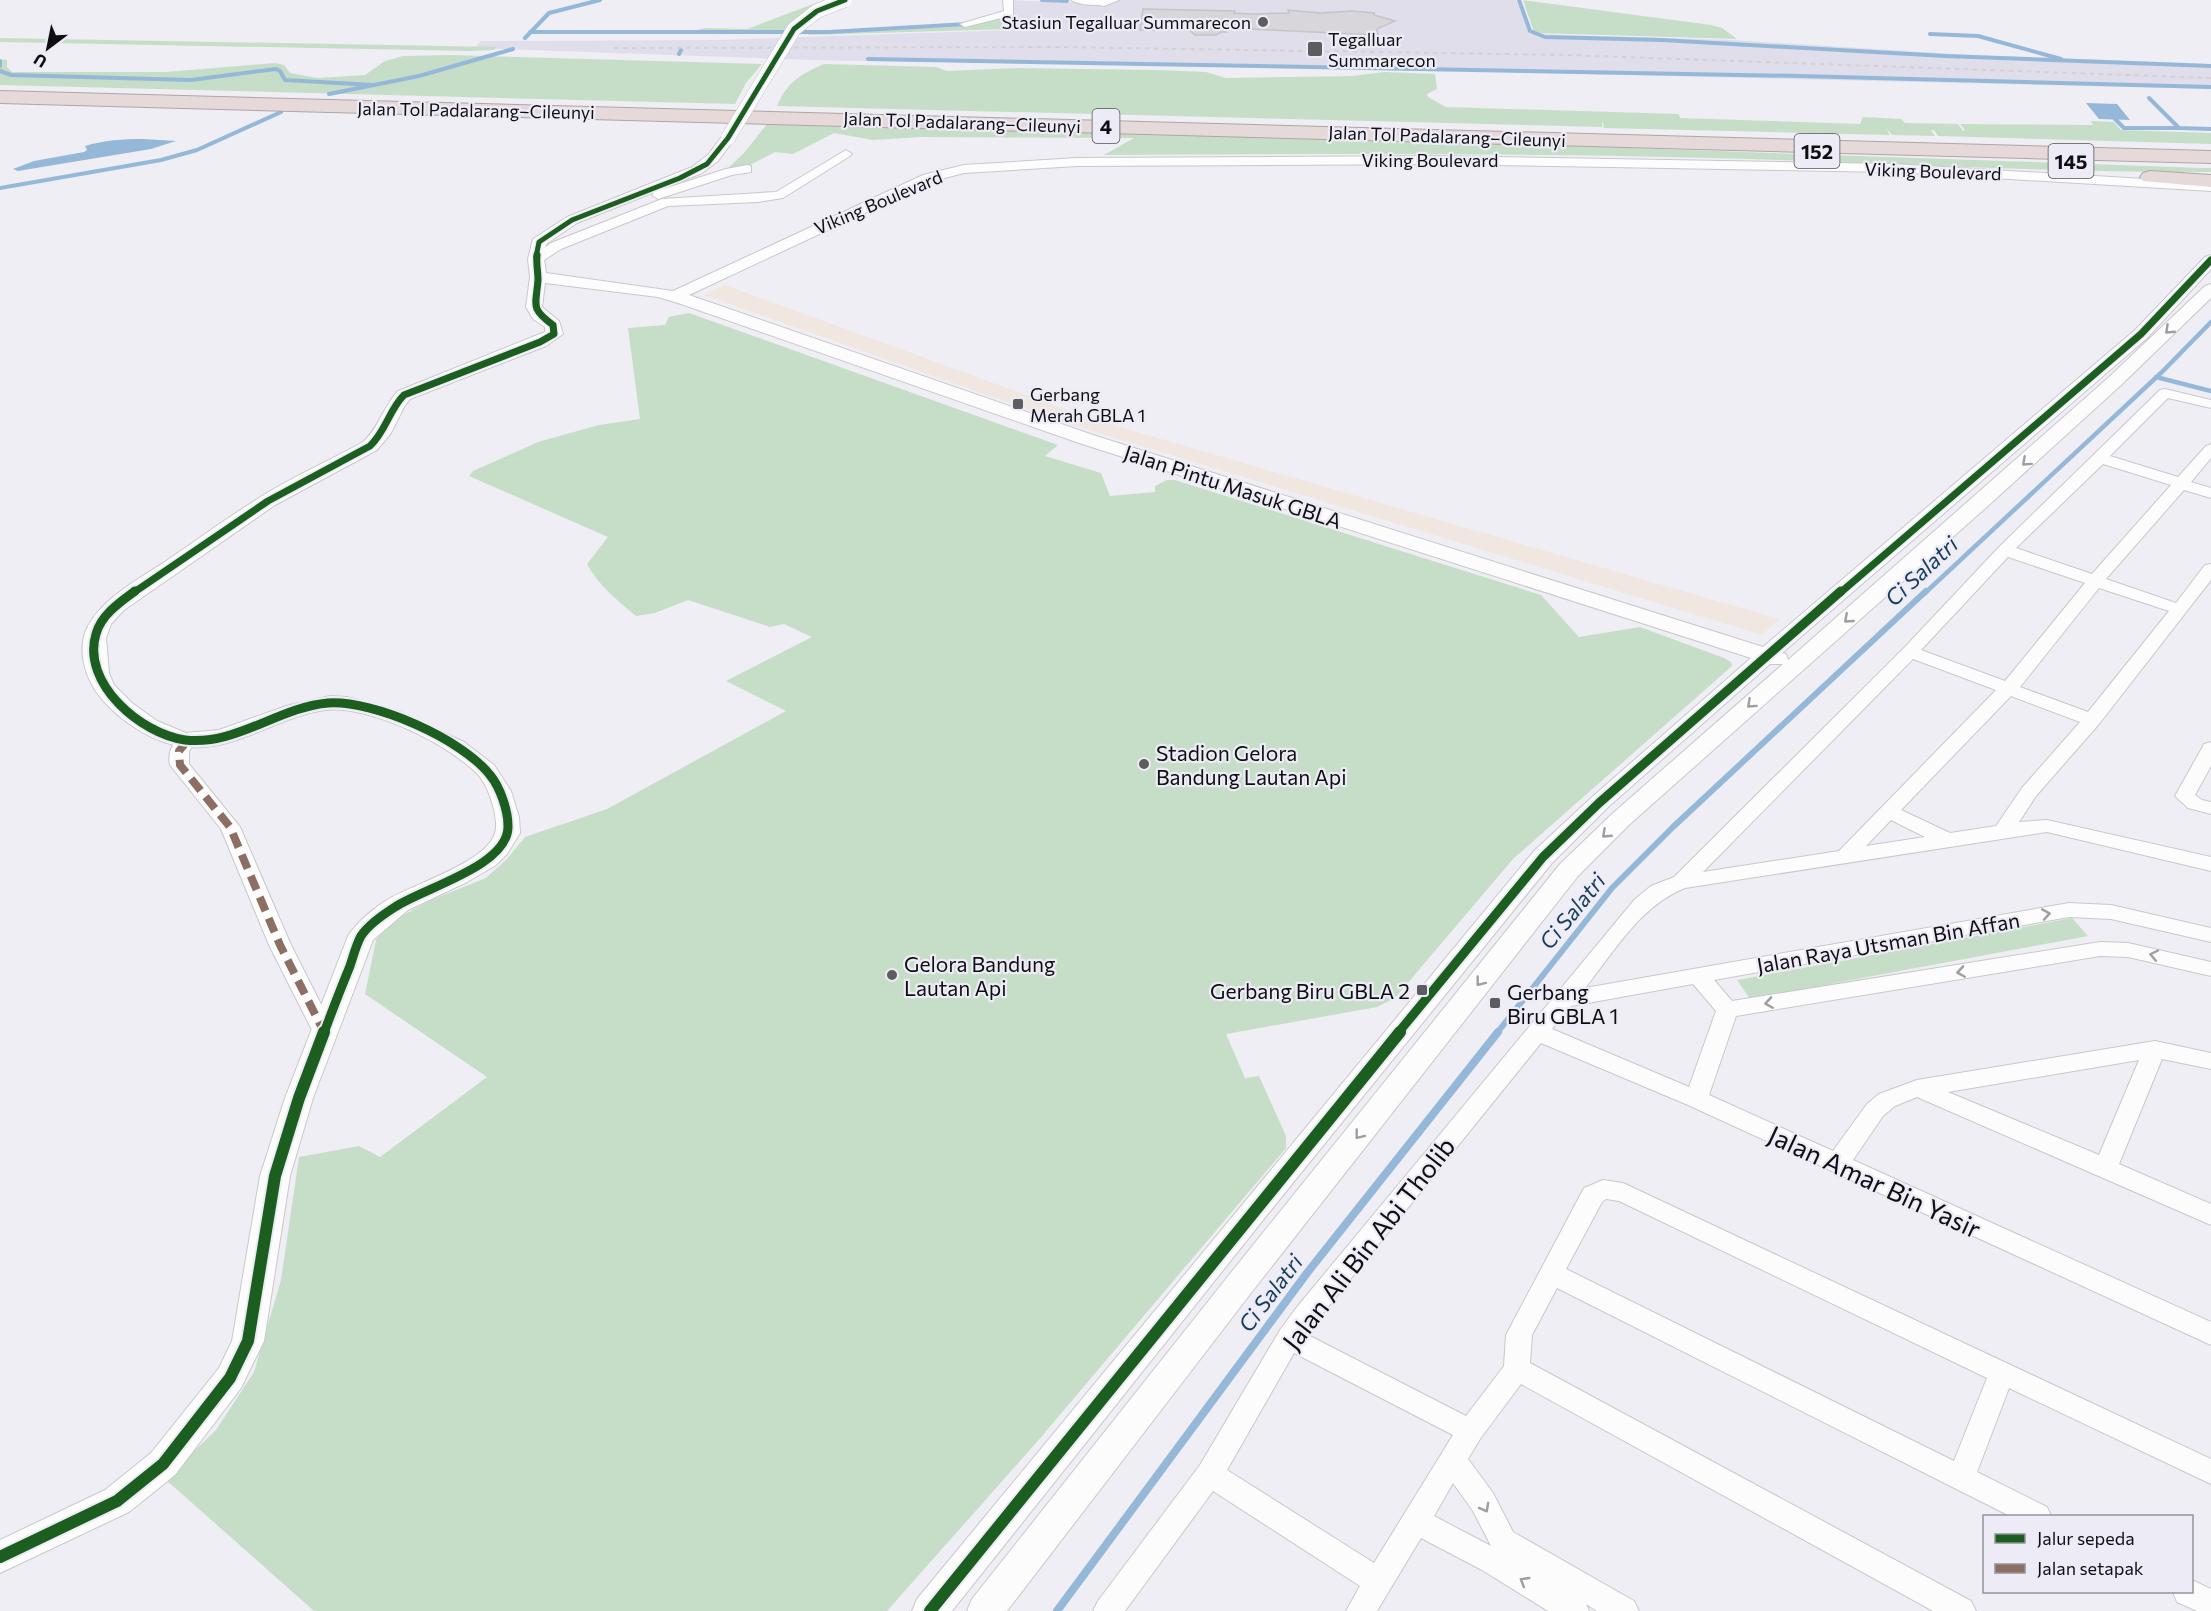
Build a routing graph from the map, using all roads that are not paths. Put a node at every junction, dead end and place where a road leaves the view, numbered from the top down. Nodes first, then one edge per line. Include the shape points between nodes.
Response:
1 (845, 0) edge
2 (1008, 0) edge
3 (1076, 0) edge
4 (1081, 1) edge
5 (1099, 1) edge
6 (965, 24) dead end
7 (0, 90) edge
8 (0, 97) edge
9 (1702, 138) junction
10 (2211, 149) edge
11 (846, 154) dead end
12 (2211, 157) edge
13 (1934, 163) junction
14 (2211, 166) edge
15 (747, 169) dead end
16 (2211, 181) edge
17 (2211, 189) edge
18 (588, 213) junction
19 (2211, 260) edge
20 (537, 268) junction
21 (2211, 289) edge
22 (681, 298) junction
23 (2211, 404) edge
24 (2211, 449) edge
25 (2100, 458) junction
26 (2180, 484) junction
27 (2211, 494) edge
28 (2005, 550) junction
29 (2211, 569) edge
30 (2096, 580) junction
31 (2178, 609) junction
32 (1910, 652) junction
33 (1767, 655) junction
34 (1795, 665) junction
35 (2010, 687) junction
36 (2092, 720) junction
37 (188, 740) junction
38 (2211, 748) edge
39 (2017, 807) junction
40 (2211, 808) edge
41 (1890, 812) junction
42 (2061, 829) junction
43 (2003, 831) junction
44 (1946, 839) junction
45 (1846, 855) junction
46 (2211, 864) edge
47 (1681, 882) junction
48 (2211, 935) edge
49 (2211, 969) edge
50 (1698, 975) junction
51 (1565, 999) junction
52 (1727, 1010) junction
53 (324, 1032) junction
54 (1537, 1032) junction
55 (2155, 1049) junction
56 (2211, 1061) edge
57 (1917, 1088) junction
58 (1696, 1099) junction
59 (1837, 1164) junction
60 (2105, 1168) junction
61 (2211, 1215) edge
62 (1550, 1273) junction
63 (2211, 1334) edge
64 (1289, 1338) junction
65 (1517, 1369) junction
66 (2002, 1372) junction
67 (1470, 1431) junction
68 (1452, 1460) junction
69 (2211, 1472) edge
70 (1210, 1474) junction
71 (1960, 1478) junction
72 (2035, 1515) edge
73 (1415, 1521) junction
74 (1497, 1551) junction
75 (0, 1557) edge
76 (1377, 1581) junction
77 (2189, 1593) edge
78 (2211, 1603) edge
79 (930, 1611) edge
80 (985, 1611) edge
81 (1108, 1611) edge
82 (1361, 1611) edge
83 (1574, 1611) edge
84 (1624, 1611) edge
85 (1961, 1611) edge

1 - 18 street, bridge via 817,11 794,29 713,158 697,170
2 - 6 street via 1009,13
3 - 4 street
4 - 5 street
7 - 9 highway, Jalan Tol Padalarang–Cileunyi / 4
8 - 9 highway, Jalan Tol Padalarang–Cileunyi / 4
9 - 10 highway, Jalan Tol Padalarang–Cileunyi / 4
9 - 12 highway, Jalan Tol Padalarang–Cileunyi / 4
9 - 13 highway, 152
11 - 20 street via 779,195 666,202 556,246
13 - 14 highway, 145
13 - 16 highway, 145
13 - 17 street, Viking Boulevard
13 - 22 street, Viking Boulevard via 1077,162 964,169 907,186
15 - 18 street
17 - 22 street, Viking Boulevard via 1895,173 1576,165 1084,165 1009,170 954,177 930,185
18 - 20 street via 538,242
19 - 33 street via 2141,334
20 - 22 street, Jalan Pintu Masuk GBLA
20 - 37 street via 534,307 553,325 555,334 404,395 382,437 268,501 132,593 114,608 96,632 94,648 99,678 122,707 154,728
21 -> 34 street via 1983,501
22 - 33 street, Jalan Pintu Masuk GBLA via 1086,439
23 - 25 street via 2165,393
24 - 26 street
25 - 26 street
25 - 28 street
26 - 27 street
26 - 30 street
28 - 30 street
28 - 32 street
29 - 31 street
30 - 31 street
30 - 35 street
31 - 36 street
32 - 35 street
32 - 47 street
33 - 34 street, Jalan Pintu Masuk GBLA
33 - 79 street via 1599,803 1544,857
34 -> 80 street via 1569,870
35 - 36 street
35 - 41 street
36 - 39 street
37 - 53 street via 179,748 180,765 230,827 280,945
37 - 53 street via 211,738 309,706 342,703 367,708 447,740 486,769 499,788 508,822 506,836 492,854 399,904 361,936
38 - 40 street via 2185,796 2195,804
39 - 42 street
39 - 43 street
41 - 44 street
41 - 45 street
42 - 43 street via 2039,826
42 - 46 street
43 - 44 street
44 - 45 street
45 - 47 street
47 - 51 street, Jalan Ali Bin Abi Tholib via 1658,891 1642,904
50 -> 48 street, Jalan Raya Utsman Bin Affan via 2069,910 2111,912
49 -> 52 street, Jalan Raya Utsman Bin Affan via 2137,952 2100,950
50 - 51 street, Jalan Raya Utsman Bin Affan
50 - 52 street
51 - 54 street, Jalan Ali Bin Abi Tholib
52 - 58 street
53 - 75 street via 275,1176 248,1341 230,1378 163,1464 117,1501
54 - 58 street, Jalan Amar Bin Yasir
54 - 64 street, Jalan Ali Bin Abi Tholib
55 - 56 street
55 - 57 street
55 - 60 street
57 - 59 street via 1887,1100 1875,1110
57 - 60 street
58 - 59 street, Jalan Amar Bin Yasir
59 - 63 street, Jalan Amar Bin Yasir
60 - 61 street
62 - 65 street via 1519,1335
62 - 66 street via 1593,1195 1603,1189 1623,1192
62 - 71 street
64 - 67 street
64 - 70 street, Jalan Ali Bin Abi Tholib
65 - 67 street
65 - 85 street
66 - 69 street
66 - 71 street
67 - 68 street
68 - 73 street
68 -> 74 street via 1482,1502
70 - 76 street
70 - 81 street, Jalan Ali Bin Abi Tholib
71 - 72 street
73 - 74 street
73 - 76 street
83 -> 74 street
74 - 84 street
76 - 82 street
77 - 78 street

